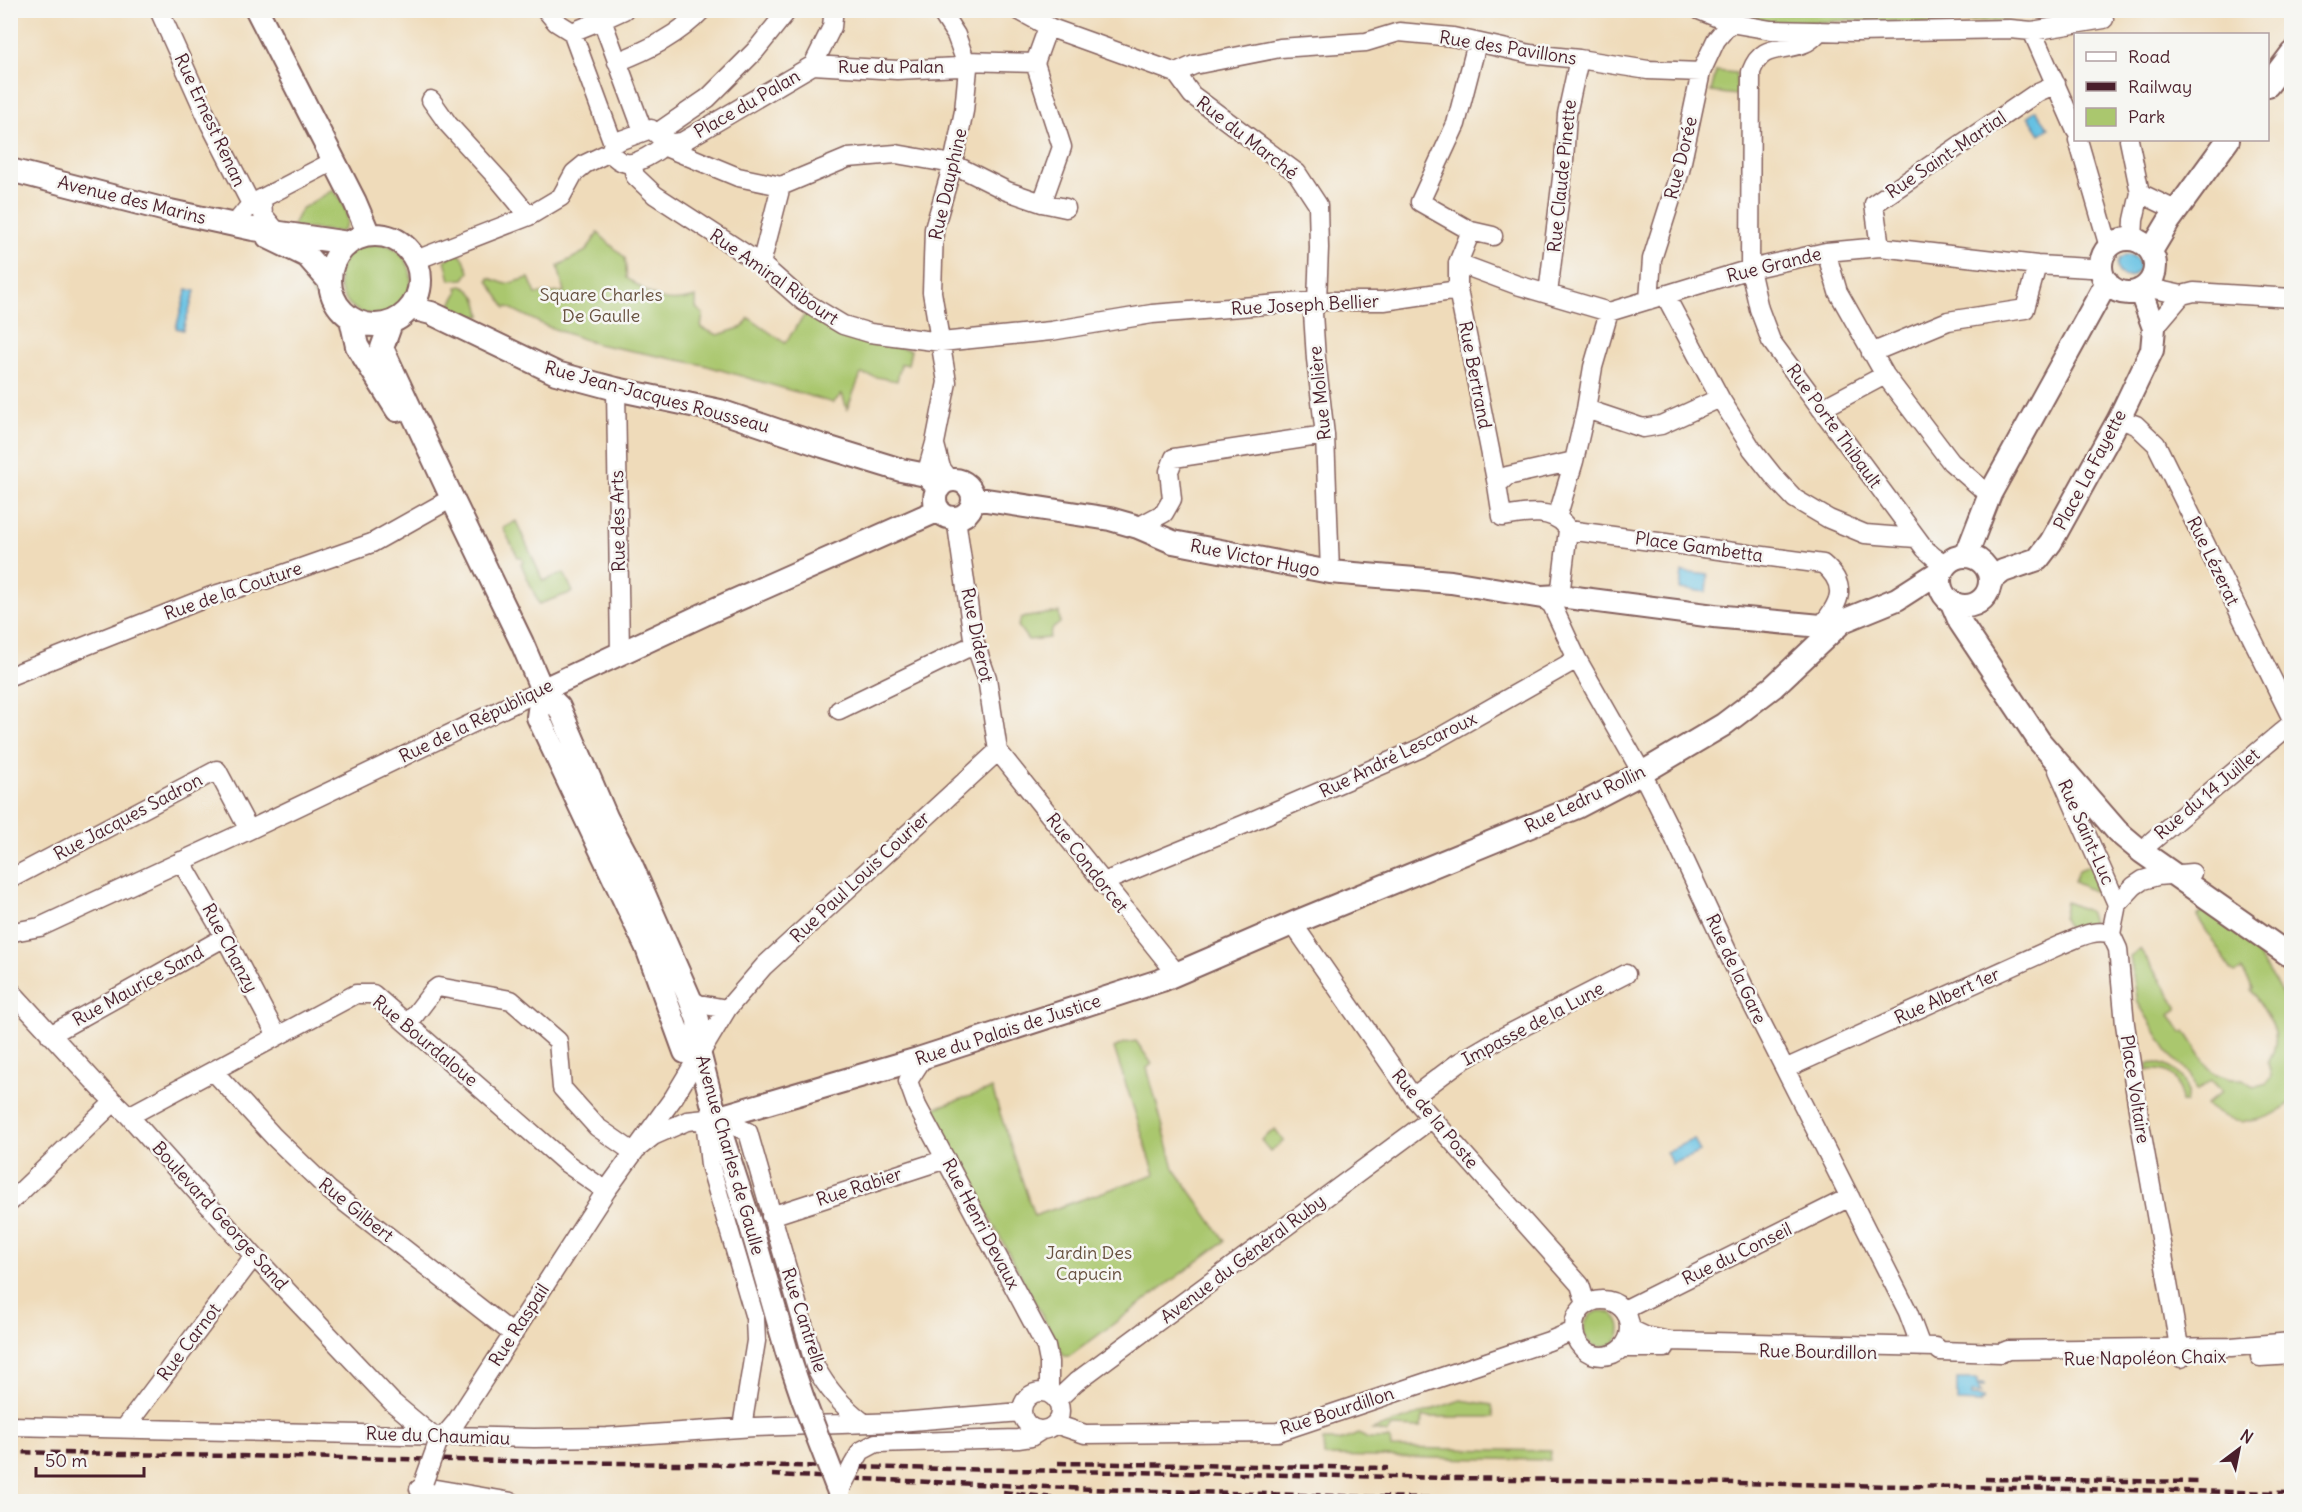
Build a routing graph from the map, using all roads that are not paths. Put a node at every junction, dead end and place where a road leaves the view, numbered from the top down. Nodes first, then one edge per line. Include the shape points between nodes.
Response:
1 (159, 10) edge
2 (257, 10) edge
3 (546, 10) edge
4 (624, 10) edge
5 (702, 10) edge
6 (788, 10) edge
7 (940, 10) edge
8 (1018, 10) edge
9 (1699, 10) edge
10 (833, 17) dead end
11 (602, 20) junction
12 (2109, 21) edge
13 (1730, 23) junction
14 (1048, 27) junction
15 (1820, 31) junction
16 (2032, 31) junction
17 (572, 32) junction
18 (2292, 39) edge
19 (1477, 43) junction
20 (1579, 59) junction
21 (966, 61) junction
22 (617, 62) junction
23 (1035, 63) junction
24 (813, 65) junction
25 (2275, 69) edge
26 (1701, 72) junction
27 (1176, 73) junction
28 (2056, 84) junction
29 (431, 100) dead end
30 (2074, 127) edge
31 (657, 139) junction
32 (2078, 141) edge
33 (2129, 141) edge
34 (2216, 141) edge
35 (2227, 141) edge
36 (611, 148) junction
37 (332, 162) junction
38 (632, 163) junction
39 (953, 164) junction
40 (10, 170) edge
41 (781, 186) junction
42 (2140, 193) junction
43 (257, 201) junction
44 (1042, 203) junction
45 (2167, 206) junction
46 (1066, 208) dead end
47 (1317, 210) joint
48 (529, 216) junction
49 (244, 227) junction
50 (1471, 231) junction
51 (278, 233) junction
52 (1493, 236) dead end
53 (358, 239) junction
54 (2141, 244) junction
55 (1880, 247) junction
56 (1826, 252) junction
57 (416, 260) junction
58 (1458, 263) junction
59 (761, 264) junction
60 (2037, 265) junction
61 (2106, 265) junction
62 (1750, 269) junction
63 (329, 281) junction
64 (2143, 289) junction
65 (1458, 290) junction
66 (1548, 294) junction
67 (2182, 295) junction
68 (1657, 297) junction
69 (2292, 298) edge
70 (1317, 300) junction
71 (411, 308) junction
72 (1609, 312) junction
73 (351, 319) junction
74 (391, 323) junction
75 (2154, 328) junction
76 (1051, 331) joint
77 (941, 342) junction
78 (1871, 353) junction
79 (1885, 375) junction
80 (616, 389) junction
81 (1720, 398) junction
82 (1586, 409) junction
83 (1821, 409) junction
84 (2119, 419) junction
85 (1325, 435) junction
86 (935, 445) junction
87 (1574, 461) junction
88 (1497, 485) junction
89 (939, 491) junction
90 (1990, 494) junction
91 (452, 498) junction
92 (1537, 514) joint
93 (1562, 516) junction
94 (1138, 527) junction
95 (1916, 538) junction
96 (1951, 563) junction
97 (1330, 572) junction
98 (1990, 581) junction
99 (1551, 597) junction
100 (1897, 598) junction
101 (1947, 598) junction
102 (1980, 602) junction
103 (1844, 621) junction
104 (1821, 626) junction
105 (976, 646) junction
106 (620, 653) junction
107 (1577, 659) junction
108 (1986, 661) junction
109 (10, 676) edge
110 (542, 690) junction
111 (839, 710) dead end
112 (2292, 721) edge
113 (998, 752) junction
114 (2054, 760) junction
115 (1642, 773) junction
116 (249, 830) junction
117 (2146, 847) junction
118 (182, 861) junction
119 (2183, 873) junction
120 (10, 879) edge
121 (1103, 884) junction
122 (2117, 904) junction
123 (1293, 924) junction
124 (2111, 934) junction
125 (11, 935) edge
126 (225, 937) junction
127 (2292, 943) edge
128 (2292, 957) edge
129 (1177, 974) junction
130 (1626, 974) dead end
131 (10, 990) edge
132 (690, 999) junction
133 (727, 1009) junction
134 (408, 1024) junction
135 (50, 1035) junction
136 (277, 1036) junction
137 (692, 1054) junction
138 (918, 1059) junction
139 (1785, 1069) junction
140 (213, 1072) junction
141 (1413, 1097) junction
142 (114, 1102) junction
143 (129, 1116) junction
144 (710, 1119) junction
145 (1431, 1119) junction
146 (633, 1152) junction
147 (946, 1158) junction
148 (606, 1191) junction
149 (1850, 1197) junction
150 (10, 1202) edge
151 (771, 1216) junction
152 (254, 1256) junction
153 (1586, 1305) junction
154 (1624, 1310) junction
155 (1630, 1329) junction
156 (1574, 1331) junction
157 (513, 1334) junction
158 (2292, 1342) edge
159 (1921, 1347) junction
160 (1622, 1348) junction
161 (2048, 1349) joint
162 (1940, 1351) junction
163 (2001, 1353) junction
164 (2181, 1354) junction
165 (2292, 1355) edge
166 (1053, 1397) junction
167 (1021, 1412) junction
168 (864, 1423) junction
169 (10, 1426) edge
170 (742, 1427) junction
171 (1048, 1427) junction
172 (124, 1429) junction
173 (438, 1439) junction
174 (418, 1490) edge
175 (841, 1497) edge
176 (502, 1501) edge

1 - 43 street, Rue Ernest Renan via 210,124
2 - 37 main road
3 - 17 street
4 - 11 street
5 - 22 street via 670,38
6 - 31 street via 756,50 708,98
7 - 21 street
8 - 14 street
9 - 13 street
10 - 24 street, Place du Palan
11 - 17 street
11 - 22 street
12 - 16 street
13 - 15 street via 1772,30
13 - 26 street, Rue Dorée via 1716,40
14 - 23 street
14 - 27 street
15 - 16 street
15 - 62 street, Rue Porte Thibault via 1807,43 1771,50 1756,59 1751,72
16 - 28 street
17 - 36 street
18 - 25 main road
19 - 20 street, Rue des Pavillons
19 - 27 street, Rue des Pavillons via 1399,32 1366,42 1280,48 1194,65
19 - 50 street via 1456,124 1420,202
20 - 26 street, Rue des Pavillons via 1648,70
20 - 66 street, Rue Claude Pinette via 1567,114
21 - 23 street, Rue du Palan
21 - 24 street, Rue du Palan via 959,67 897,70
21 - 39 street, Rue Dauphine via 964,111
22 - 31 street
23 - 44 street via 1062,147
24 - 31 street, Place du Palan via 682,142
26 - 68 street, Rue Dorée via 1680,171 1652,259
27 - 47 street, Rue du Marché via 1192,95 1297,173
28 - 30 street
28 - 55 street, Rue Saint-Martial via 2038,92 1874,204
29 - 48 street
31 - 36 street
31 - 38 street
31 - 41 street via 695,162
32 - 61 street
33 - 42 street
34 - 45 main road
35 - 54 main road via 2169,221
36 - 38 street via 620,161
36 - 48 street via 574,173 561,197
37 - 43 street
37 - 53 main road via 355,202
38 - 59 street, Rue Amiral Ribourt via 635,176 655,195
39 - 41 street via 896,154 848,158
39 - 44 street via 1007,191
39 - 77 street, Rue Dauphine via 934,229 932,292
40 - 49 main road, Avenue des Marins
41 - 59 street
42 - 45 street
42 - 54 street via 2134,220
43 - 49 street, Rue Ernest Renan
43 - 51 street
44 - 46 street
45 - 54 main road
47 - 70 street, Rue Molière
48 - 57 street
49 - 51 main road, Avenue des Marins
49 - 63 main road, Avenue des Marins via 307,256
50 - 52 street
50 - 58 street
51 - 53 main road, Avenue des Marins
53 - 57 main road via 384,236 398,241
53 - 63 main road via 335,260
54 - 61 main road via 2120,240
54 - 64 main road via 2154,259 2154,274
55 - 56 street, Rue Grande
55 - 60 street, Rue Grande
56 - 62 street, Rue Grande
56 - 78 street via 1838,292
57 - 71 main road via 420,277
58 - 65 street, Rue Bertrand
58 - 66 street
59 - 77 street, Rue Amiral Ribourt via 802,301 843,325 870,333
60 - 61 street, Rue Grande
60 - 78 street via 2025,309 1948,321
61 - 64 main road via 2112,287 2125,293
61 - 90 main road
62 - 68 street, Rue Grande
62 - 83 street, Rue Porte Thibault via 1772,342
63 - 73 main road via 340,310
64 - 67 street
64 - 75 main road
65 - 70 street, Rue Joseph Bellier via 1384,301
65 - 88 street, Rue Bertrand
66 - 72 street
67 - 69 street via 2194,292
67 - 75 street, Place La Fayette
68 - 72 street, Rue Grande
68 - 81 street
70 - 76 street, Rue Joseph Bellier via 1152,314
70 - 85 street, Rue Molière via 1312,313
71 - 74 main road
71 - 80 main road, Rue Jean-Jacques Rousseau via 431,313 556,373
72 - 82 street
73 - 74 main road via 364,325
73 - 91 main road, Avenue Charles de Gaulle via 361,355
74 - 91 main road, Avenue Charles de Gaulle via 382,348
75 - 84 main road, Place La Fayette via 2152,350
76 - 77 street, Rue Amiral Ribourt
77 - 86 street, Rue Dauphine via 947,382
78 - 79 street
79 - 83 street
79 - 90 street via 1951,462
80 - 89 main road, Rue Jean-Jacques Rousseau via 720,411 901,470
80 - 106 street, Rue des Arts
81 - 82 street via 1661,425 1643,428
81 - 95 street via 1752,449 1795,499 1865,534
82 - 87 street
83 - 95 street, Rue Porte Thibault
84 - 98 main road, Place La Fayette via 2038,559
84 - 112 street, Rue Lézerat via 2136,425 2156,444
85 - 94 street via 1174,458 1169,471 1172,499 1164,513
85 - 97 street, Rue Molière
86 - 89 street, Rue Dauphine
86 - 89 street via 941,468
87 - 88 street via 1507,476
87 - 93 street
88 - 92 street, Rue Bertrand via 1502,517
89 - 94 main road, Rue Victor Hugo via 956,480 970,488 973,498 1110,519
89 - 105 street, Rue Diderot
89 - 106 main road, Rue de la République
90 - 96 main road
91 - 109 street, Rue de la Couture via 372,543 211,596
91 - 110 main road, Avenue Charles de Gaulle
92 - 93 street, Place Gambetta
93 - 99 street
93 - 104 street, Place Gambetta via 1823,564 1836,577 1839,596 1836,607
94 - 97 main road, Rue Victor Hugo via 1173,543
95 - 96 street, Rue Porte Thibault via 1934,557
96 - 98 main road via 1980,561
96 - 100 main road
96 - 101 main road via 1939,578
97 - 99 main road, Rue Victor Hugo via 1455,583
98 - 102 main road
99 - 104 main road
99 - 107 street, Rue de la Gare
100 - 101 main road
100 - 103 main road
101 - 102 main road via 1966,606
101 - 108 main road, Rue Saint-Luc
102 - 108 main road, Rue Saint-Luc
103 - 104 main road
103 - 115 main road, Rue Ledru Rollin via 1773,687 1723,724
105 - 111 street
105 - 113 street, Rue Diderot via 987,678
106 - 110 main road, Rue de la République
107 - 115 street, Rue de la Gare
107 - 121 street, Rue André Lescaroux via 1391,762
108 - 114 main road, Rue Saint-Luc
110 - 116 street, Rue de la République
110 - 132 main road, Avenue Charles de Gaulle via 559,707
110 - 137 main road, Avenue Charles de Gaulle via 538,717
112 - 117 street, Rue du 14 Juillet
113 - 121 street, Rue Condorcet
113 - 133 street, Rue Paul Louis Courier via 764,966
114 - 117 main road, Rue Saint-Luc via 2117,831
114 - 122 street, Rue Saint-Luc
115 - 123 main road, Rue Ledru Rollin via 1577,807
115 - 139 street, Rue de la Gare
116 - 118 street, Rue de la République
116 - 120 street, Rue Jacques Sadron via 217,770
117 - 119 main road, Rue Saint-Luc
118 - 125 street, Rue de la République via 40,927
118 - 126 street, Rue Chanzy
119 - 122 street via 2143,880
119 - 127 main road
119 - 128 main road
121 - 129 street, Rue Condorcet
122 - 124 street, Place Voltaire
123 - 129 main road, Rue du Palais de Justice
123 - 141 street, Rue de la Poste
124 - 139 street, Rue Albert 1er via 2094,932 2060,945
124 - 164 street, Place Voltaire via 2118,949 2125,1024
126 - 135 street, Rue Maurice Sand
126 - 136 street, Rue Chanzy
129 - 138 main road, Rue du Palais de Justice
130 - 141 street, Impasse de la Lune via 1499,1039 1458,1063
131 - 135 street, Boulevard George Sand
132 - 133 street
132 - 137 main road, Avenue Charles de Gaulle via 698,1020
133 - 137 street, Rue Paul Louis Courier
134 - 136 street, Rue Bourdaloue via 373,994 356,994
134 - 146 street via 438,987 511,1000 558,1041 562,1088 597,1127
134 - 148 street, Rue Bourdaloue via 566,1163
135 - 142 street, Boulevard George Sand
136 - 140 street, Rue Bourdaloue
137 - 144 main road, Avenue Charles de Gaulle
137 - 146 street, Rue Raspail via 674,1097
138 - 144 main road, Rue du Palais de Justice
138 - 147 street, Rue Henri Devaux via 908,1081 916,1106
139 - 149 street, Rue de la Gare
140 - 143 street, Rue Bourdaloue
140 - 157 street, Rue Gilbert via 330,1190
141 - 145 street, Rue de la Poste
142 - 143 street, Boulevard George Sand
142 - 150 street
143 - 152 street, Boulevard George Sand
144 - 146 street, Rue Raspail via 673,1126
144 - 151 street, Rue Cantrelle via 748,1132
144 - 170 street via 710,1165 755,1318 756,1341
144 - 175 main road, Avenue Charles de Gaulle, bridge via 750,1223 803,1399
145 - 153 street, Rue de la Poste via 1580,1285
145 - 166 street, Avenue du Général Ruby
146 - 148 street, Rue Raspail
147 - 151 street, Rue Rabier
147 - 166 street, Rue Henri Devaux via 1046,1347
148 - 157 street, Rue Raspail
149 - 154 street, Rue du Conseil
149 - 159 street, Rue de la Gare via 1908,1312
151 - 168 street, Rue Cantrelle via 815,1366 839,1401
152 - 172 street, Rue Carnot
152 - 173 street, Boulevard George Sand via 399,1409
153 - 154 street via 1606,1300
153 - 156 street via 1577,1316
154 - 155 street
155 - 159 street, Rue Bourdillon via 1670,1341
155 - 160 street
156 - 160 street via 1581,1346 1594,1355 1610,1355
156 - 171 street, Rue Bourdillon via 1278,1432 1085,1434
157 - 173 street, Rue Raspail
158 - 164 street, Rue Napoléon Chaix
159 - 162 street, Rue Bourdillon via 1936,1347
160 - 162 street, Rue Bourdillon via 1927,1354
161 - 163 street, Rue Bourdillon
161 - 164 street, Rue Napoléon Chaix
162 - 163 street, Rue Bourdillon
163 - 164 street, Rue Napoléon Chaix via 2007,1358
164 - 165 street, Rue Napoléon Chaix via 2212,1359
166 - 167 street via 1042,1391 1030,1395
166 - 171 street via 1060,1412
167 - 168 street
167 - 171 street via 1034,1429
168 - 170 street, Rue du Chaumiau
169 - 172 street, Rue du Chaumiau
170 - 173 street, Rue du Chaumiau via 607,1437
171 - 175 street, bridge via 1018,1439 876,1443 861,1452
172 - 173 street, Rue du Chaumiau via 387,1434
173 - 174 street, Rue Raspail, bridge
174 - 176 street via 430,1488

